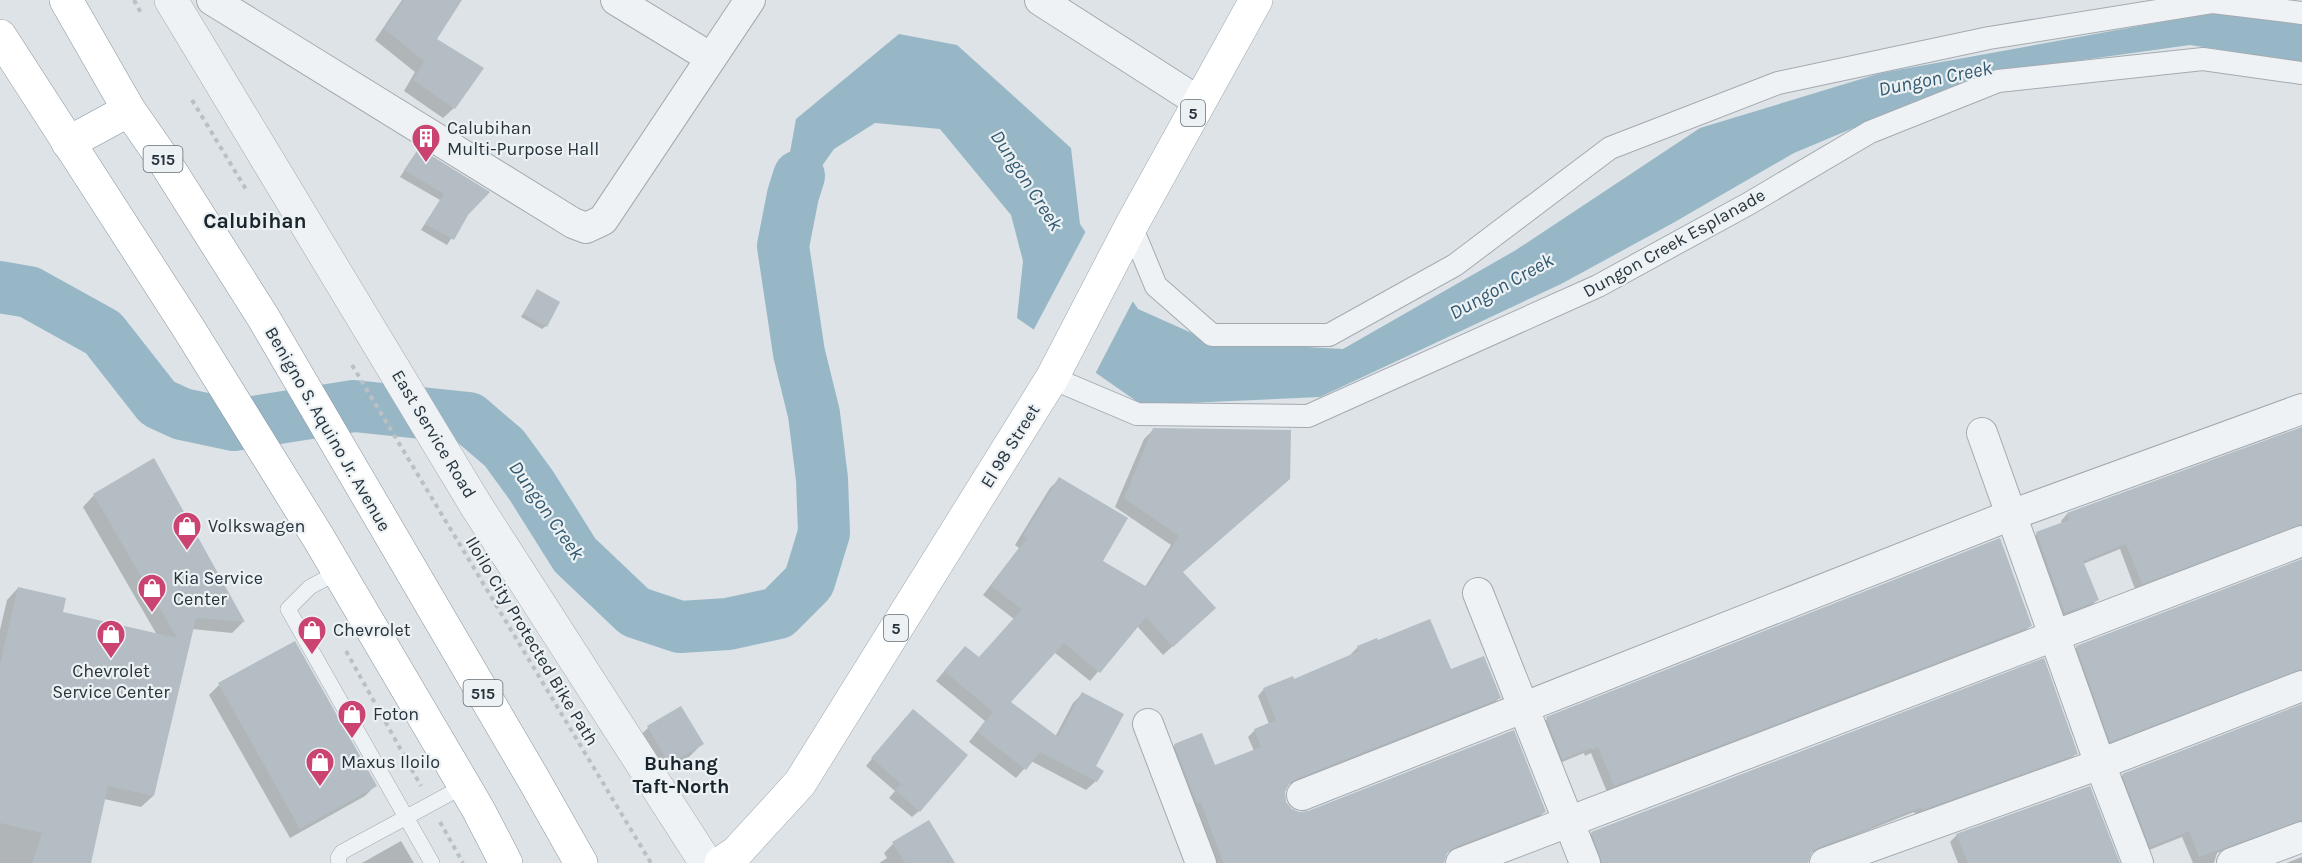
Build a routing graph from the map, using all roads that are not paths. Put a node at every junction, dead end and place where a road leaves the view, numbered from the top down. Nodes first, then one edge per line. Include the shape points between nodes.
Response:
1 (66, 0) edge
2 (212, 0) edge
3 (616, 0) edge
4 (750, 0) edge
5 (1040, 0) edge
6 (1256, 0) edge
7 (174, 1) edge
8 (2302, 13) edge
9 (0, 36) edge
10 (711, 58) junction
11 (2302, 73) edge
12 (1199, 102) junction
13 (129, 110) junction
14 (68, 143) junction
15 (1131, 226) junction
16 (1052, 378) junction
17 (2302, 409) edge
18 (1982, 433) dead end
19 (2011, 515) junction
20 (2302, 541) edge
21 (338, 572) junction
22 (1478, 592) dead end
23 (2054, 637) junction
24 (2302, 686) edge
25 (1523, 708) junction
26 (1148, 724) dead end
27 (2100, 764) junction
28 (464, 786) junction
29 (1302, 795) dead end
30 (405, 818) junction
31 (1569, 821) junction
32 (2302, 837) edge
33 (339, 863) edge
34 (432, 863) edge
35 (506, 863) edge
36 (581, 863) edge
37 (706, 863) edge
38 (721, 863) edge
39 (1201, 863) edge
40 (1461, 863) edge
41 (1585, 863) edge
42 (1825, 863) edge
43 (2139, 863) edge
44 (2232, 863) edge

1 - 13 main road, Benigno S. Aquino Jr. Avenue / 515
2 - 10 street via 586,228 603,220
3 - 10 street
4 - 10 street
5 - 12 street
6 - 12 main road, El 98 Street / 5
7 - 37 street, East Service Road via 477,507
8 - 15 street via 2213,2 1989,38 1778,83 1610,148 1455,265 1329,335 1212,335 1156,286
9 - 14 main road
11 - 16 street, Dungon Creek Esplanade via 2203,59 1998,81 1870,132 1598,286 1308,416 1137,414
12 - 15 main road, El 98 Street / 5
13 - 14 main road
13 - 36 main road, Benigno S. Aquino Jr. Avenue / 515 via 262,317
14 - 21 main road via 189,329
15 - 16 main road, El 98 Street / 5
16 - 38 main road, El 98 Street / 5 via 800,783 737,852
17 - 19 street
18 - 19 street
19 - 23 street
19 - 25 street
20 - 23 street
21 - 28 main road
21 - 30 lane via 310,587 288,609
22 - 25 street
23 - 27 street
23 - 31 street
24 - 27 street
25 - 29 street
25 - 31 street
26 - 39 street
27 - 42 street
27 - 43 street
28 - 30 lane
28 - 35 main road
30 - 33 lane via 342,852
30 - 34 lane
31 - 40 street
31 - 41 street
32 - 44 street

